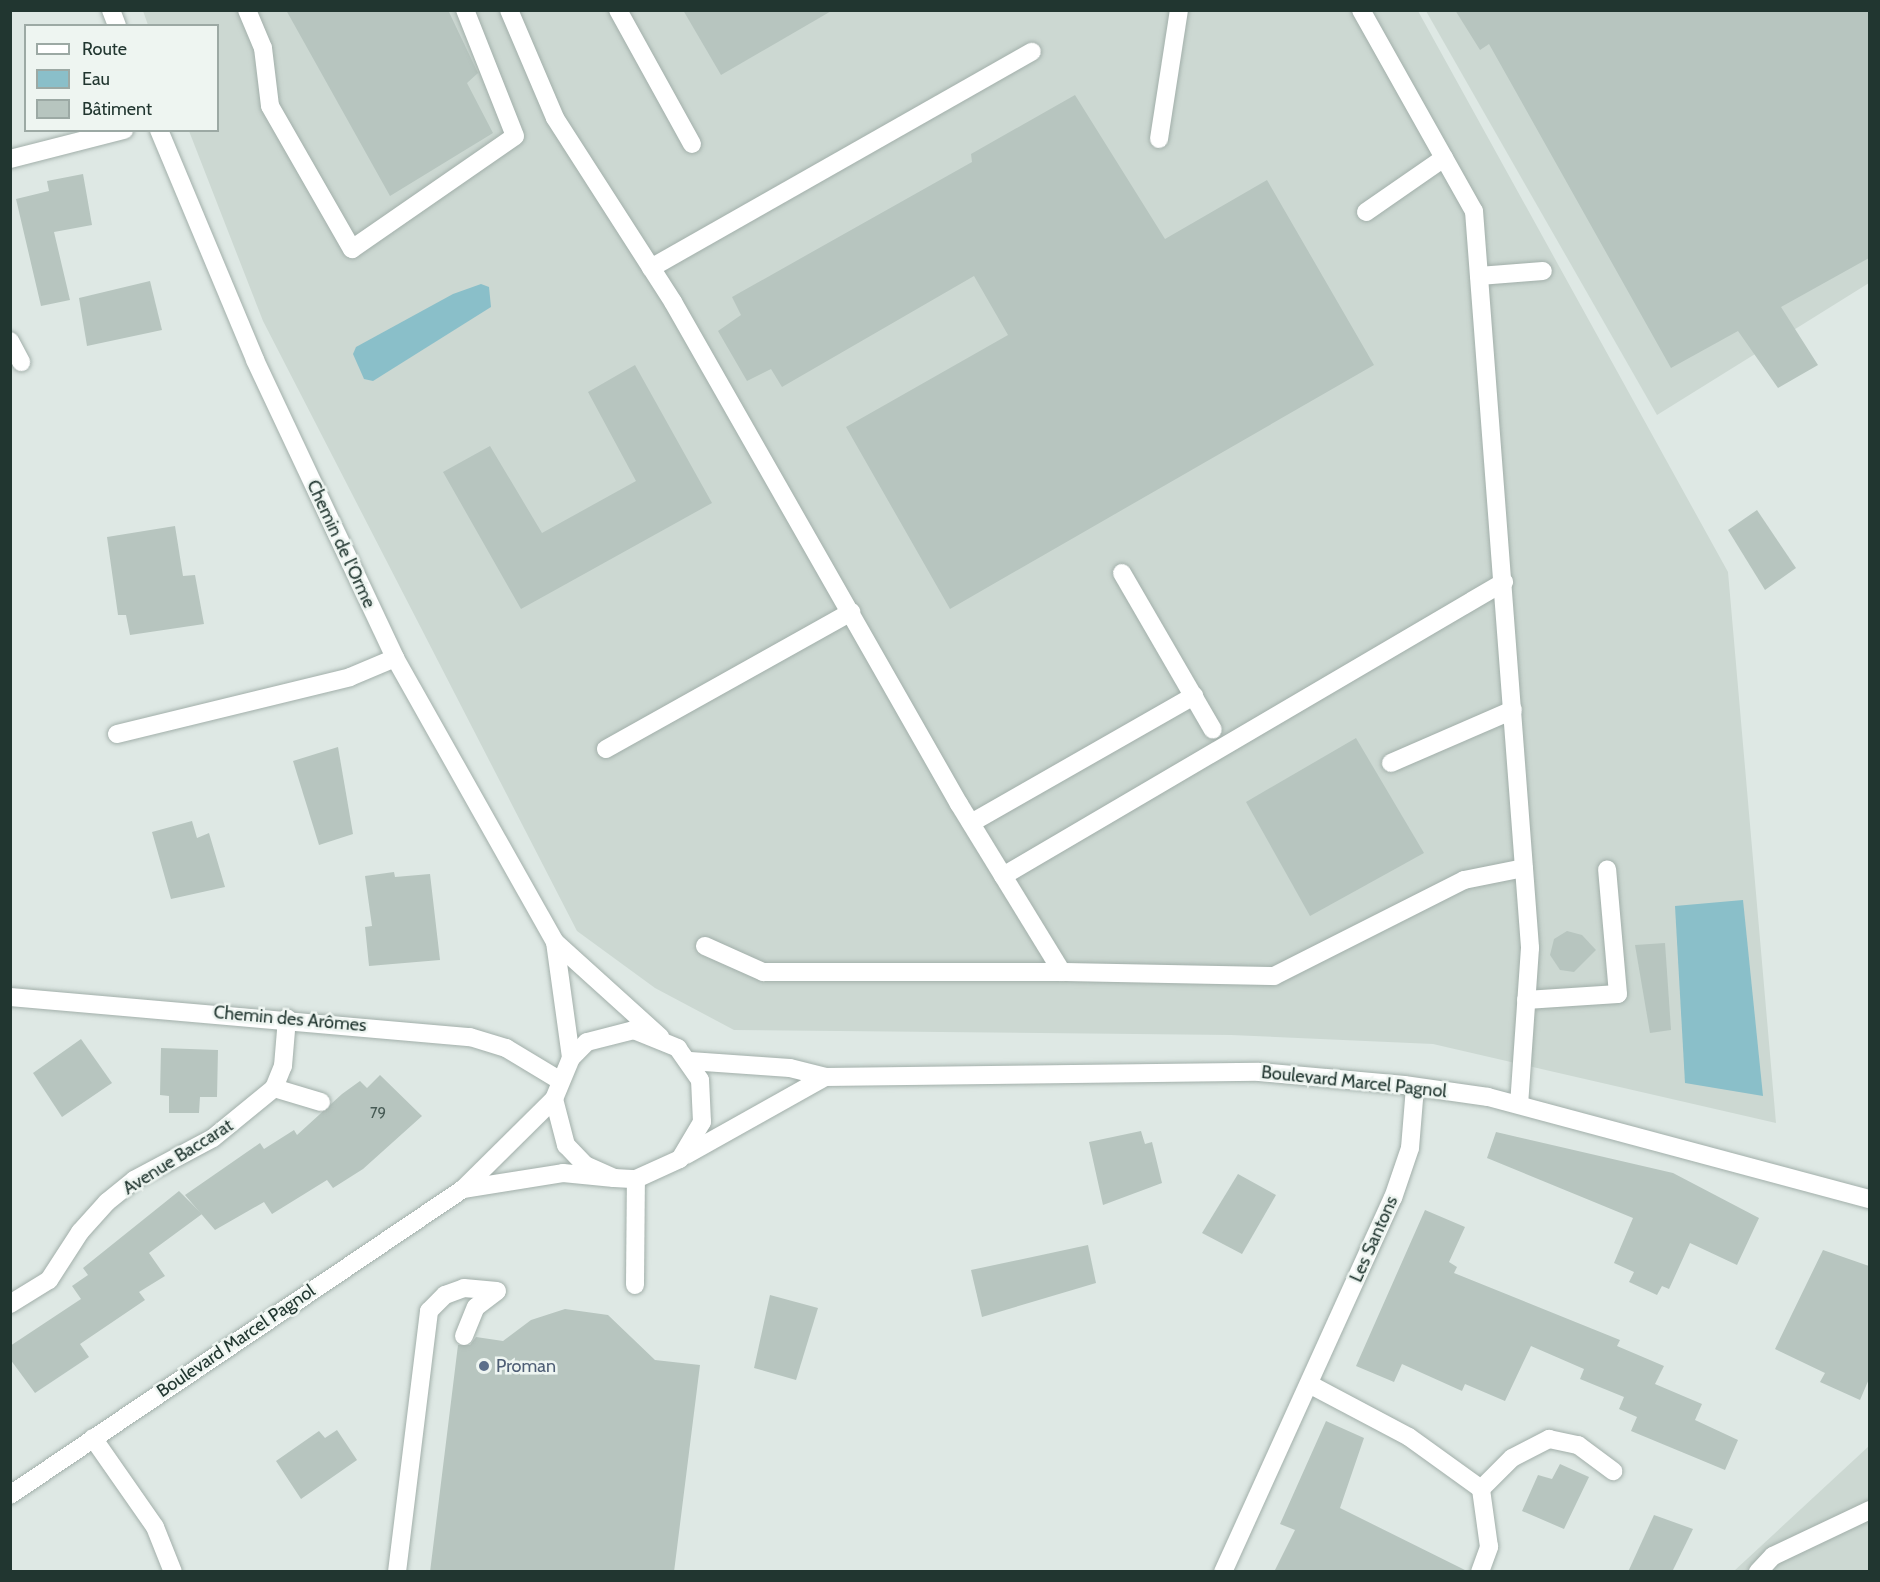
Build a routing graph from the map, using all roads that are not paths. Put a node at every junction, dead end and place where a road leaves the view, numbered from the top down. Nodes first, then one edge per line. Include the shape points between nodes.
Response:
1 (248, 10) edge
2 (465, 10) edge
3 (509, 10) edge
4 (618, 10) edge
5 (1179, 10) edge
6 (1361, 10) edge
7 (1032, 52) dead end
8 (116, 132) edge
9 (160, 132) edge
10 (1159, 139) dead end
11 (692, 144) dead end
12 (1444, 158) junction
13 (10, 159) edge
14 (1366, 212) dead end
15 (651, 268) junction
16 (1543, 271) dead end
17 (1479, 276) junction
18 (10, 341) edge
19 (21, 362) dead end
20 (1122, 573) dead end
21 (1504, 582) junction
22 (851, 612) junction
23 (395, 658) junction
24 (1194, 696) junction
25 (1513, 710) junction
26 (1213, 730) dead end
27 (117, 734) dead end
28 (606, 749) dead end
29 (1391, 763) dead end
30 (971, 823) junction
31 (1524, 868) junction
32 (1607, 869) dead end
33 (1003, 876) junction
34 (555, 942) junction
35 (705, 946) dead end
36 (1062, 972) junction
37 (10, 997) edge
38 (1526, 1000) junction
39 (287, 1018) junction
40 (660, 1037) junction
41 (571, 1058) junction
42 (690, 1061) junction
43 (825, 1077) junction
44 (559, 1080) junction
45 (1414, 1087) junction
46 (274, 1088) junction
47 (554, 1099) junction
48 (321, 1102) dead end
49 (1519, 1104) junction
50 (680, 1159) junction
51 (614, 1178) junction
52 (636, 1179) junction
53 (463, 1189) junction
54 (1869, 1199) edge
55 (635, 1285) dead end
56 (10, 1304) edge
57 (464, 1336) dead end
58 (1309, 1384) junction
59 (93, 1438) junction
60 (1613, 1471) dead end
61 (1481, 1489) junction
62 (10, 1495) edge
63 (1869, 1510) edge
64 (173, 1572) edge
65 (397, 1572) edge
66 (1223, 1572) edge
67 (1480, 1572) edge
68 (1758, 1572) edge

1 - 2 street via 263,48 270,106 352,249 515,136
3 - 15 street via 555,118
4 - 11 street
5 - 10 street
6 - 12 street
7 - 15 street
8 - 13 street
9 - 23 street, Chemin de l'Orme via 255,360
12 - 14 street
12 - 17 street via 1474,211
15 - 22 street
16 - 17 street
17 - 21 street
18 - 19 street
20 - 24 street
21 - 25 street
21 - 33 street
22 - 28 street
22 - 30 street
23 - 27 street via 350,677
23 - 34 street, Chemin de l'Orme
24 - 26 street
24 - 30 street
25 - 29 street
25 - 31 street
30 - 33 street
31 - 36 street via 1464,880 1274,976
31 - 38 street via 1530,948
32 - 38 street via 1618,994
33 - 36 street
34 - 40 street, Chemin de l'Orme
34 - 41 street, Chemin de l'Orme
35 - 36 street via 763,972
37 - 39 street, Chemin des Arômes
38 - 49 street
39 - 44 street, Chemin des Arômes via 470,1037 506,1048
39 - 46 street via 283,1066
40 - 41 street via 610,1032 587,1042
40 - 42 street
41 - 44 street
42 - 43 street, Boulevard Marcel Pagnol via 790,1068
42 - 50 street via 700,1080 703,1112 692,1144
43 - 45 street, Boulevard Marcel Pagnol via 1259,1072
43 - 50 street, Boulevard Marcel Pagnol
44 - 47 street
45 - 49 street, Boulevard Marcel Pagnol
45 - 58 street, Les Santons via 1410,1148 1393,1198
46 - 48 street
46 - 56 street, Avenue Baccarat via 213,1138 134,1180 107,1202 80,1232 49,1280
47 - 51 street via 566,1145 585,1165
47 - 53 street, Boulevard Marcel Pagnol
49 - 54 street, Boulevard Marcel Pagnol
50 - 52 street via 658,1173
51 - 52 street
51 - 53 street, Boulevard Marcel Pagnol via 563,1173
52 - 55 street
53 - 59 street, Boulevard Marcel Pagnol
57 - 65 street via 476,1307 497,1291 464,1288 445,1295 429,1311
58 - 61 street via 1409,1437
58 - 66 street, Les Santons
59 - 62 street, Boulevard Marcel Pagnol
59 - 64 street via 155,1527
60 - 61 street via 1578,1445 1549,1439 1512,1458
61 - 67 street via 1489,1547
63 - 68 street via 1773,1556

